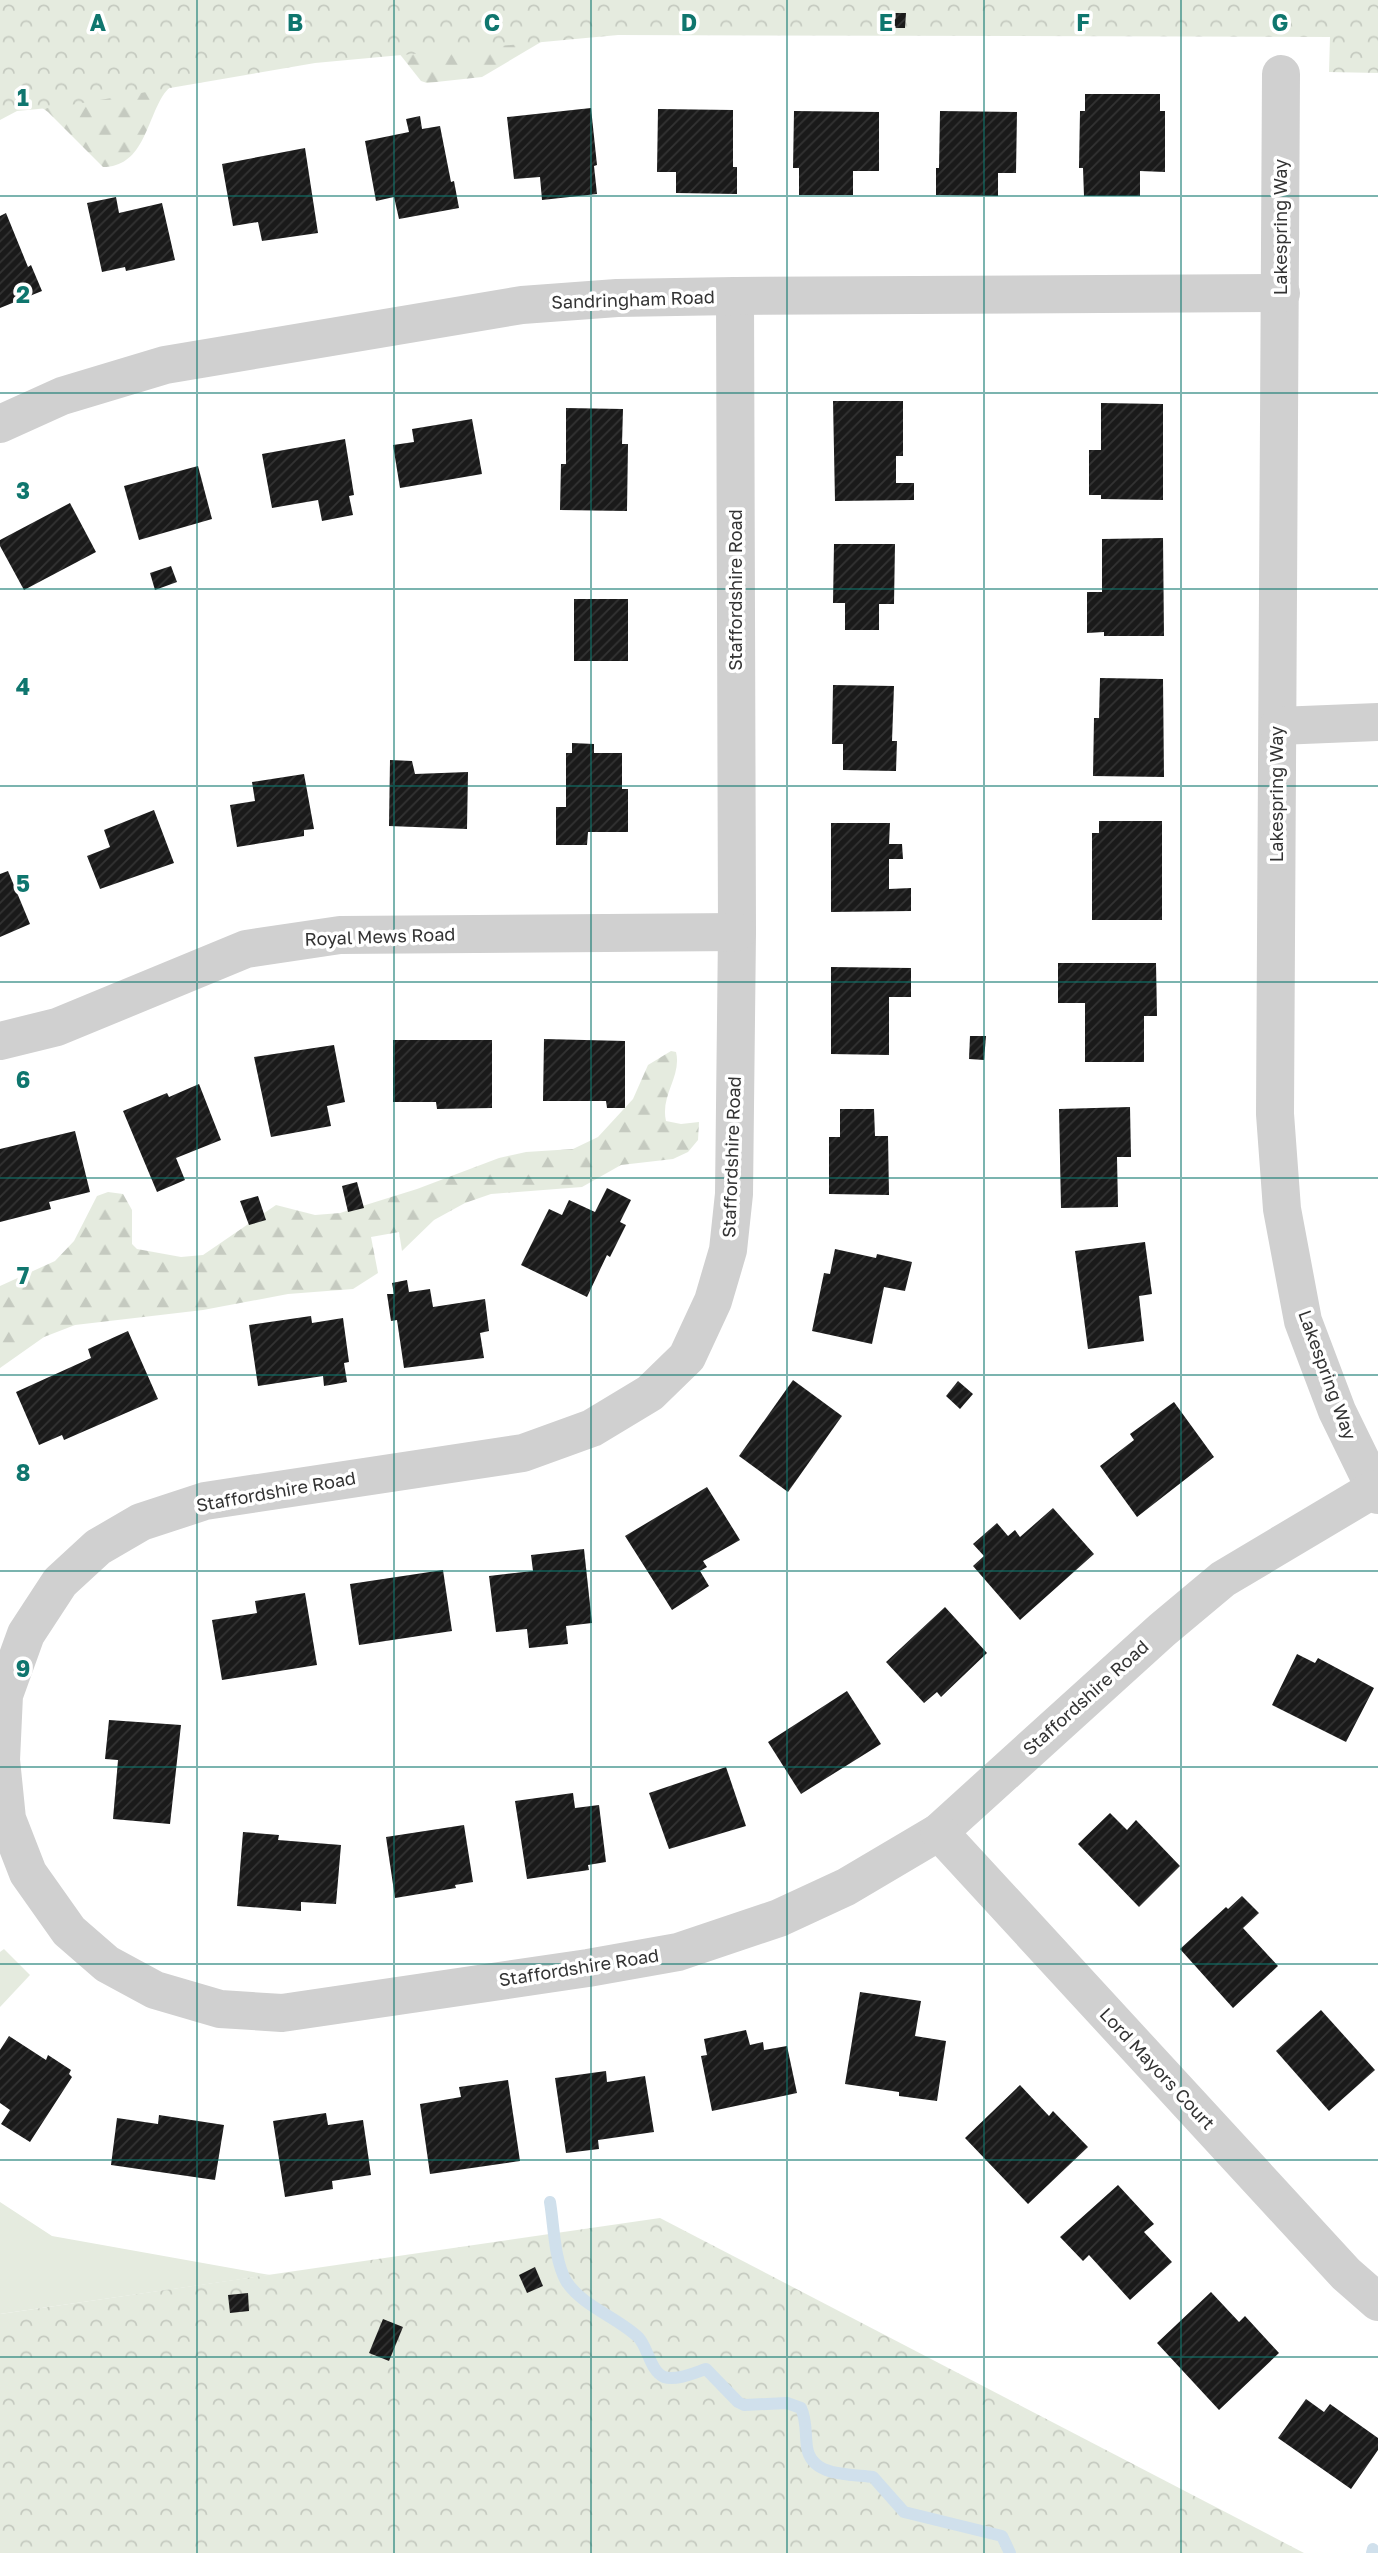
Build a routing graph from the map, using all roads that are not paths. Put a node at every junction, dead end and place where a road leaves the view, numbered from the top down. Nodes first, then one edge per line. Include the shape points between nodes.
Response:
1 (1281, 74) dead end
2 (1281, 293) junction
3 (735, 296) junction
4 (0, 424) edge
5 (1378, 722) edge
6 (1278, 726) junction
7 (737, 932) junction
8 (0, 1041) edge
9 (1376, 1492) edge
10 (939, 1832) junction
11 (1378, 2302) edge

1 - 2 street, Lakespring Way
2 - 3 street, Sandringham Road
2 - 6 street, Lakespring Way
3 - 4 street, Sandringham Road via 522,305 165,365 62,396
3 - 7 street, Staffordshire Road
5 - 6 street
6 - 9 street, Lakespring Way via 1275,1114 1282,1209 1303,1321 1337,1411
7 - 8 street, Royal Mews Road via 340,935 285,942 246,949 57,1027
7 - 10 street, Staffordshire Road via 734,1194 728,1251 713,1301 687,1357 650,1393 592,1428 523,1453 205,1501 141,1522 99,1547 60,1582 26,1634 4,1695 1,1760 7,1819 28,1873 69,1931 107,1964 155,1990 220,2009 282,2012 678,1952 790,1913 846,1887
9 - 10 street, Staffordshire Road via 1223,1579
10 - 11 street, Lord Mayors Court via 1346,2274

